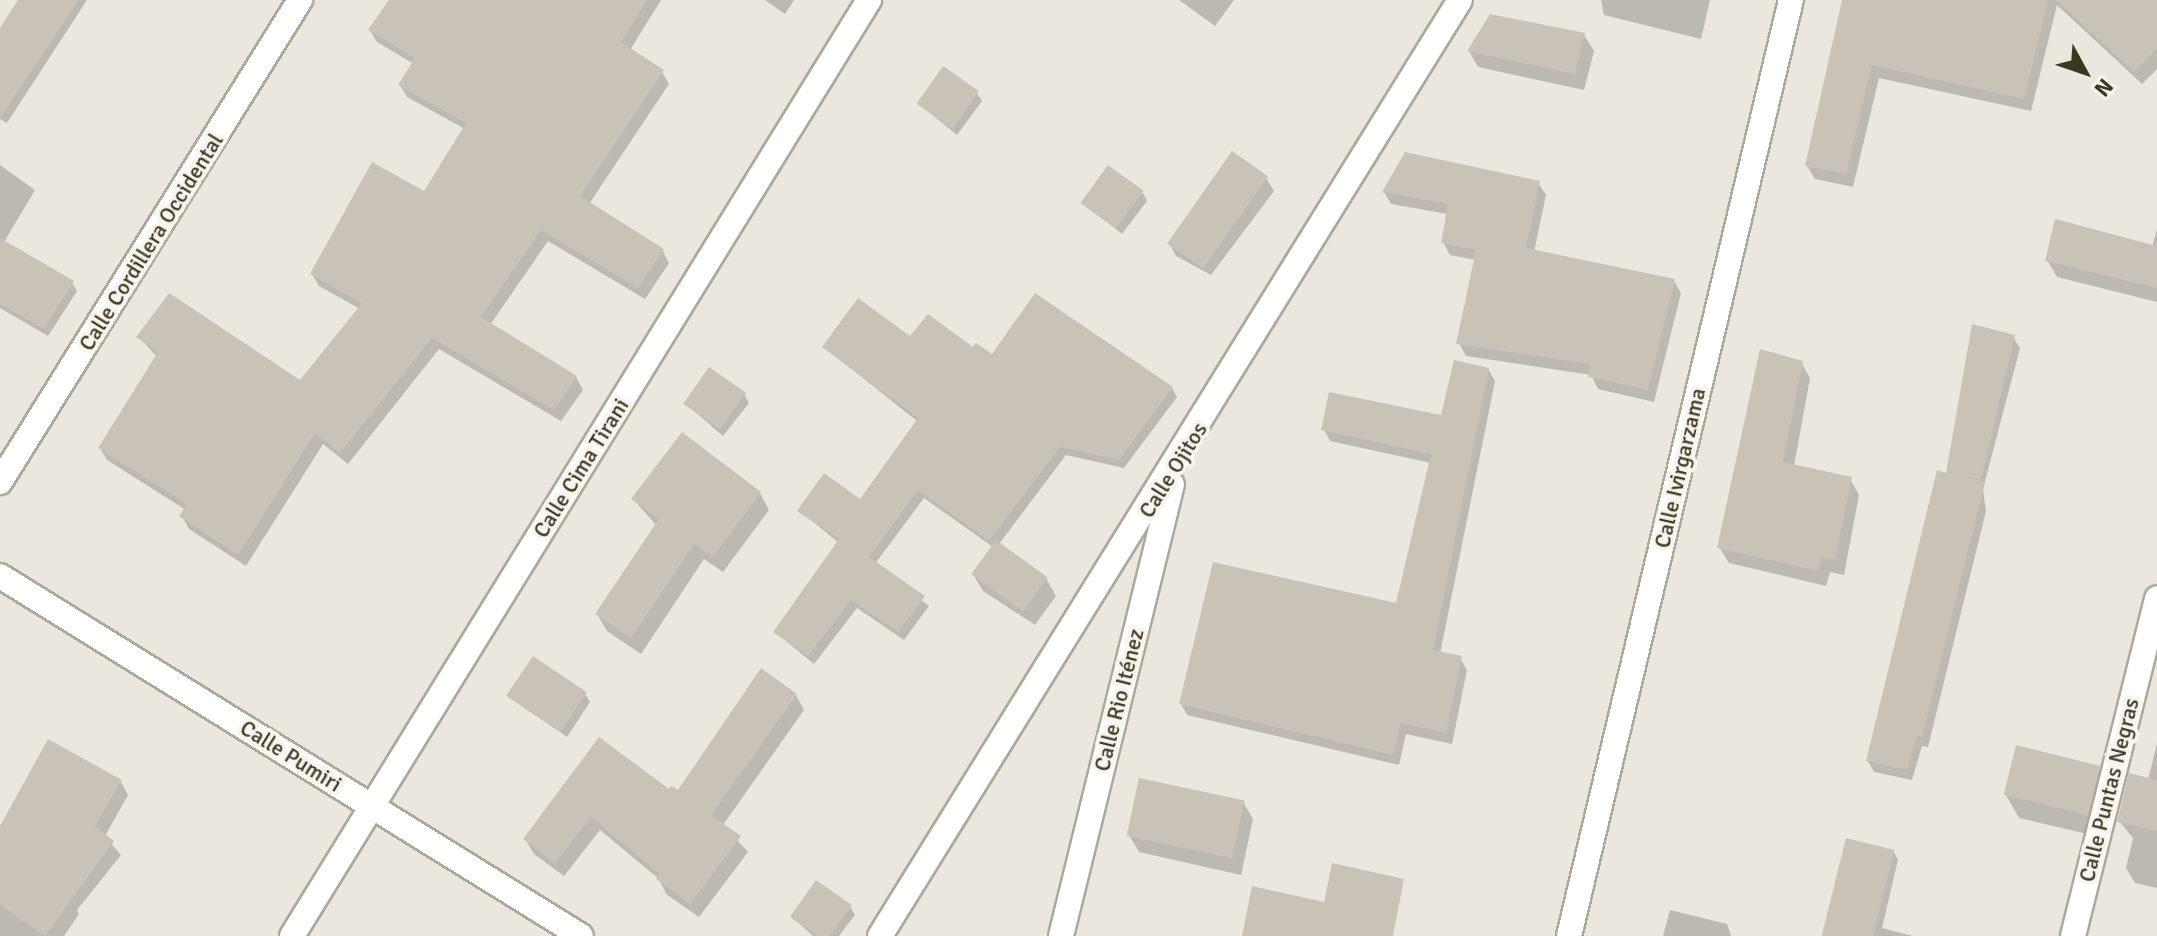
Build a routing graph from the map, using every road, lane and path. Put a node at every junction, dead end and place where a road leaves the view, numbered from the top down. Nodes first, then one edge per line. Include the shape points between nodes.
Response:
1 (300, 0) edge
2 (869, 0) edge
3 (1460, 0) edge
4 (1791, 0) edge
5 (1177, 463) junction
6 (0, 482) edge
7 (0, 576) edge
8 (2157, 598) edge
9 (372, 807) junction
10 (292, 936) edge
11 (581, 936) edge
12 (880, 936) edge
13 (1061, 936) edge
14 (1569, 936) edge
15 (2073, 936) edge

1 - 6 street, Calle Cordillera Occidental
2 - 9 street, Calle Cima Tirani
3 - 5 street, Calle Ojitos
4 - 14 street, Calle Ivirgarzama
5 - 12 street, Calle Ojitos
5 - 13 street, Calle Rio Iténez
7 - 9 street, Calle Pumiri
8 - 15 street, Calle Puntas Negras
9 - 10 street, Calle Cima Tirani
9 - 11 street, Calle Pumiri

